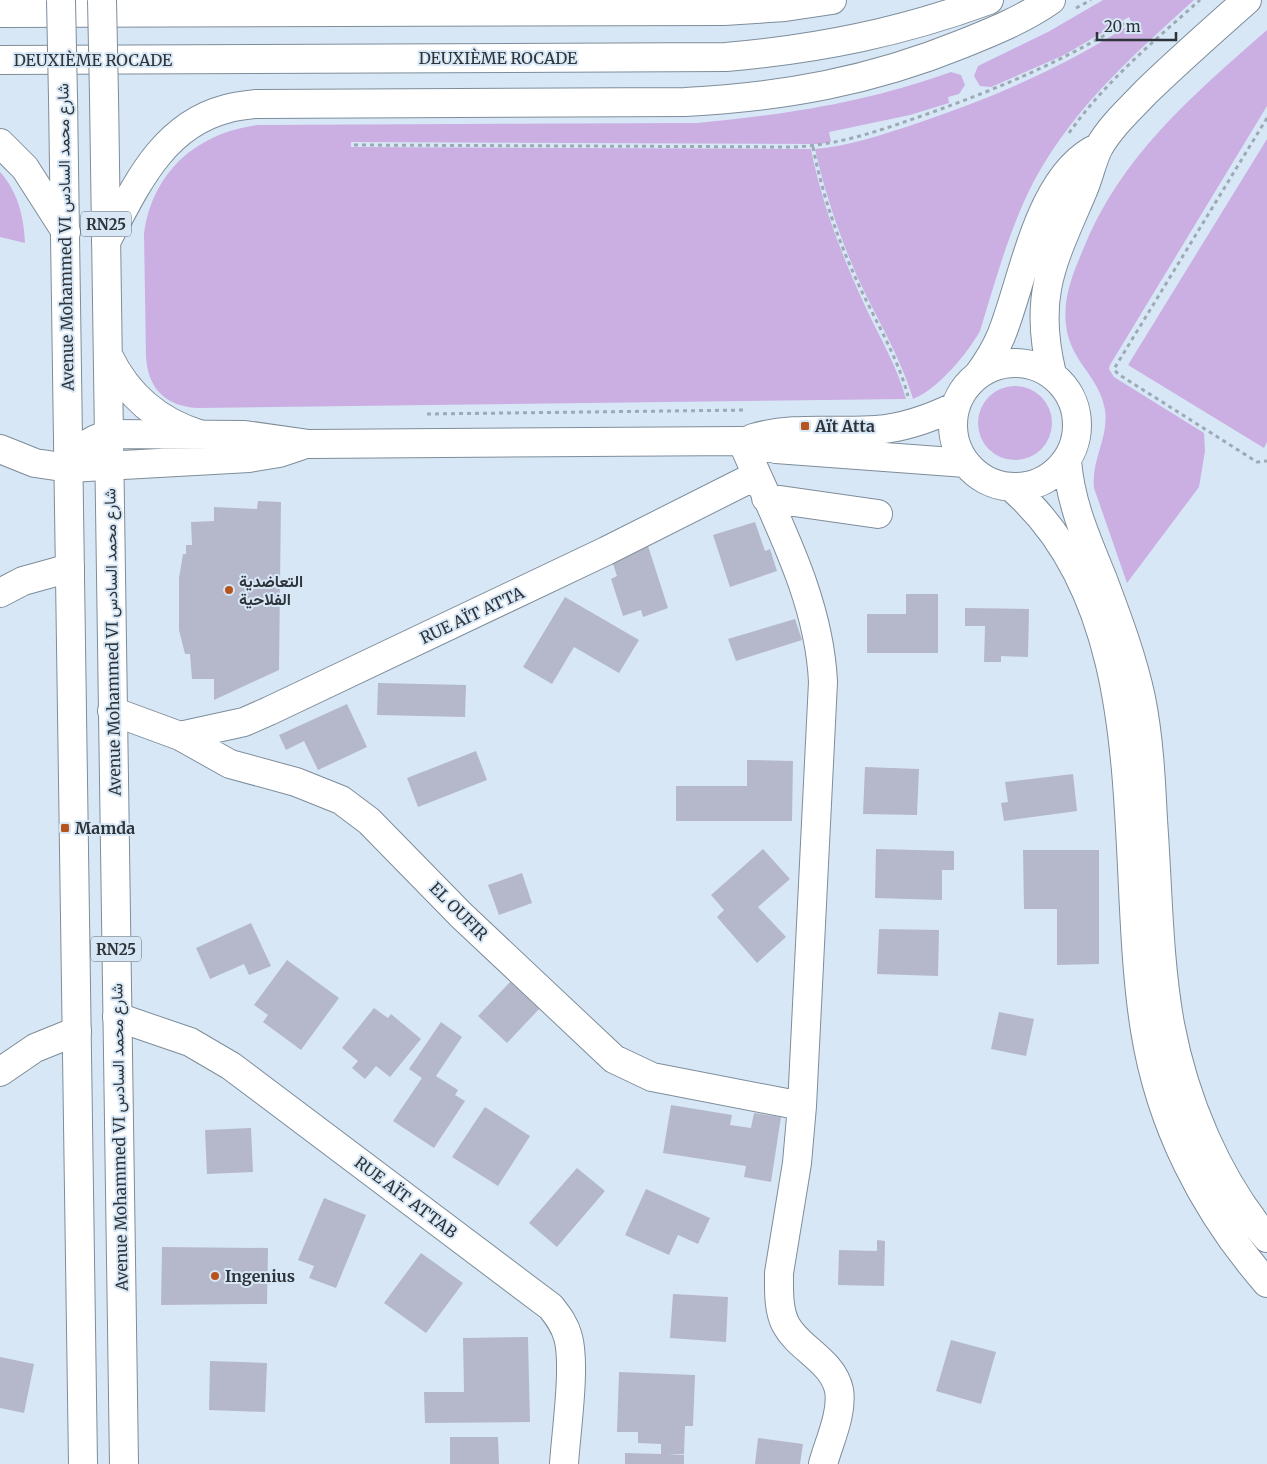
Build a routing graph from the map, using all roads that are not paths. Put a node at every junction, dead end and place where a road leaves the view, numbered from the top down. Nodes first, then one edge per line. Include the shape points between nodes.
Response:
1 (61, 0) edge
2 (102, 0) edge
3 (832, 0) edge
4 (989, 0) edge
5 (1050, 0) edge
6 (1247, 0) edge
7 (0, 13) edge
8 (0, 60) edge
9 (0, 143) edge
10 (1099, 147) junction
11 (66, 232) junction
12 (106, 242) junction
13 (108, 353) junction
14 (1052, 374) junction
15 (978, 375) junction
16 (956, 406) junction
17 (110, 434) junction
18 (199, 434) junction
19 (742, 441) junction
20 (309, 444) junction
21 (0, 449) edge
22 (1067, 460) junction
23 (966, 463) junction
24 (110, 466) junction
25 (69, 468) junction
26 (762, 487) junction
27 (1011, 487) junction
28 (878, 514) dead end
29 (70, 568) junction
30 (0, 593) edge
31 (112, 712) junction
32 (180, 736) junction
33 (117, 1016) junction
34 (77, 1031) junction
35 (0, 1072) edge
36 (802, 1106) junction
37 (1267, 1238) edge
38 (1267, 1283) edge
39 (83, 1464) edge
40 (124, 1464) edge
41 (564, 1464) edge
42 (823, 1464) edge

1 - 11 main road, Avenue Mohammed VI شارع محمد السادس / RN25, bridge
2 - 12 main road, Avenue Mohammed VI شارع محمد السادس / RN25, bridge
3 - 7 main road via 724,11
4 - 8 main road, DEUXIÈME ROCADE via 895,31 840,44 726,57
5 - 12 main road via 986,34 929,58 809,90 748,99 256,104 226,108 197,120 172,137 152,160
6 - 10 main road via 1126,112
9 - 11 main road via 25,168
10 - 14 main road via 1048,278 1044,328
10 - 15 main road via 1076,161 1054,193 1032,240 1001,336
11 - 25 main road, Avenue Mohammed VI شارع محمد السادس / RN25
12 - 13 main road, Avenue Mohammed VI شارع محمد السادس / RN25
13 - 17 main road, Avenue Mohammed VI شارع محمد السادس / RN25
13 - 18 main road via 125,384 137,398 165,421
14 - 15 main road via 1034,366 1015,363 995,366
14 - 22 main road via 1074,405 1078,424
15 - 16 main road
16 - 19 main road via 915,423 876,430 788,430
16 - 23 main road via 953,430 957,447
17 - 18 main road
17 - 24 main road, Avenue Mohammed VI شارع محمد السادس / RN25
17 - 25 main road via 84,445
18 - 20 main road via 260,436
19 - 20 main road
19 - 23 main road via 790,450
19 - 26 main road
20 - 24 main road via 249,458
21 - 25 main road via 35,463
22 - 27 main road via 1052,475 1033,485
22 - 37 main road via 1076,510 1129,652 1141,699 1148,746 1170,1023 1184,1080 1204,1135 1232,1187
23 - 27 main road via 986,480
24 - 25 main road
24 - 31 main road, Avenue Mohammed VI شارع محمد السادس / RN25
25 - 29 main road, Avenue Mohammed VI شارع محمد السادس / RN25
26 - 28 main road
26 - 32 main road, RUE AÏT ATTA via 606,551 244,722
26 - 36 main road via 810,602 822,656
27 - 38 main road via 1043,519 1069,557 1096,618 1109,662 1125,751 1145,1030 1158,1090 1179,1148 1207,1203 1242,1254
29 - 30 main road via 23,581
29 - 34 main road, Avenue Mohammed VI شارع محمد السادس / RN25
31 - 32 main road, EL OUFIR
31 - 33 main road, Avenue Mohammed VI شارع محمد السادس / RN25
32 - 36 main road, EL OUFIR via 230,764 296,782 332,797 369,821 535,985 614,1059 632,1070 652,1078
33 - 40 main road, Avenue Mohammed VI شارع محمد السادس / RN25
33 - 41 main road, RUE AÏT ATTAB via 190,1042 231,1066 552,1307 569,1337
34 - 35 main road via 35,1048
34 - 39 main road, Avenue Mohammed VI شارع محمد السادس / RN25
36 - 42 main road via 778,1290 786,1326 827,1368 839,1390 840,1404

